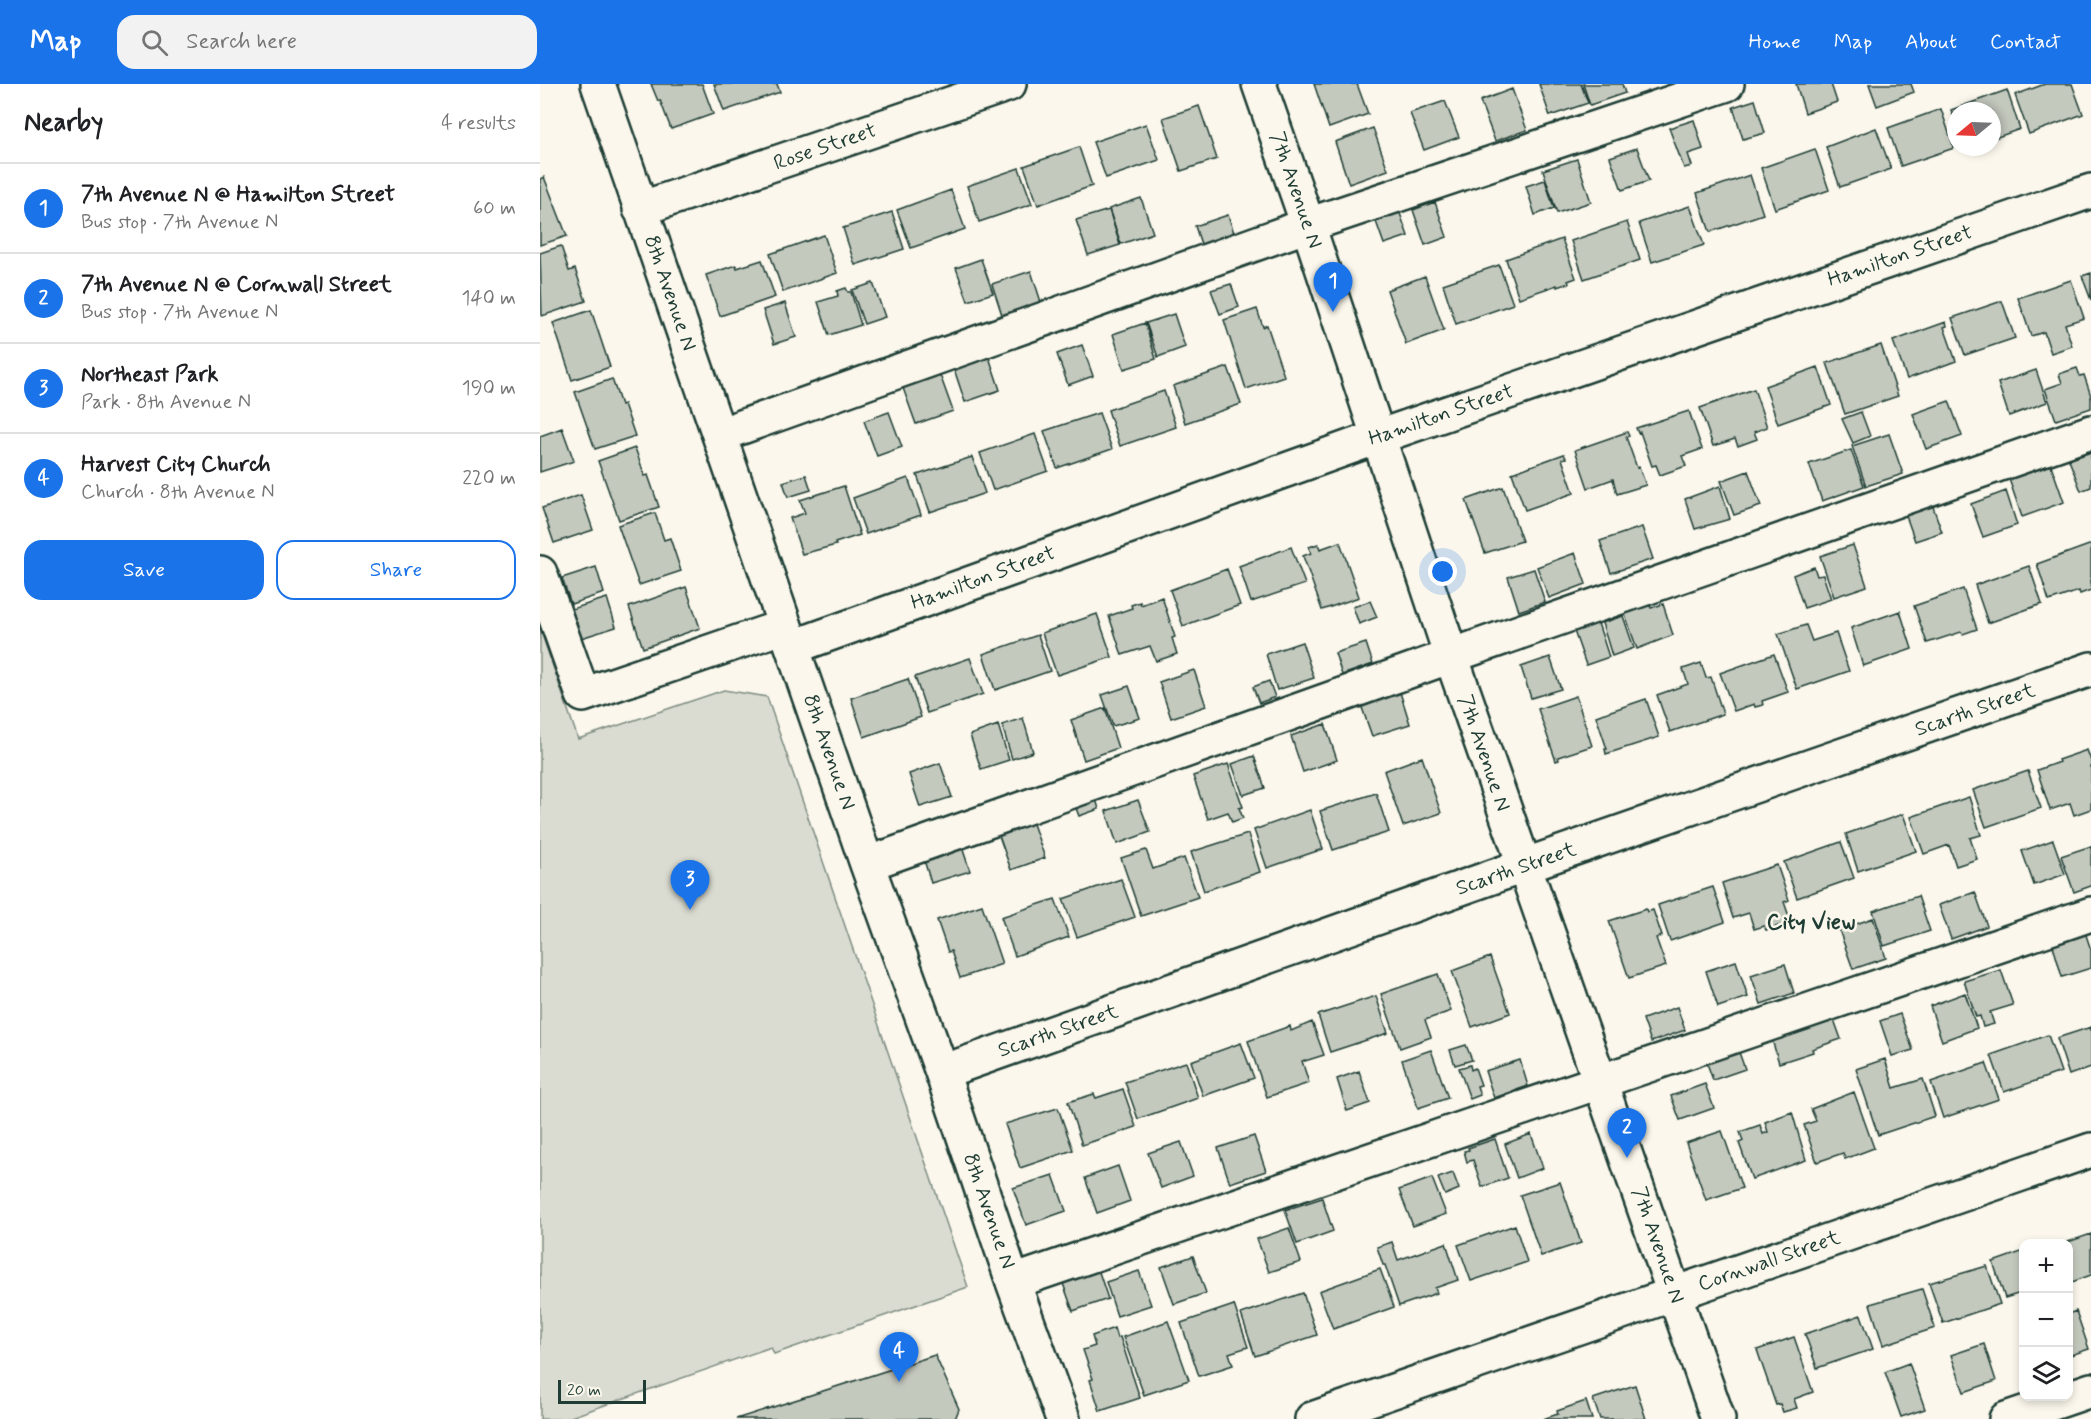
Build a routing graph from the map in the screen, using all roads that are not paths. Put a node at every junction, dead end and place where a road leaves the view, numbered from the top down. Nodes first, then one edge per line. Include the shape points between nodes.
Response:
1 (598, 84) edge
2 (1010, 84) edge
3 (1259, 84) edge
4 (1727, 84) edge
5 (2091, 191) edge
6 (640, 209) junction
7 (1308, 225) junction
8 (2091, 432) edge
9 (719, 435) junction
10 (1378, 437) junction
11 (540, 573) edge
12 (789, 637) junction
13 (1451, 656) junction
14 (2091, 669) edge
15 (867, 864) junction
16 (1523, 866) junction
17 (2091, 914) edge
18 (942, 1072) junction
19 (1599, 1080) junction
20 (2091, 1150) edge
21 (1013, 1282) junction
22 (1675, 1294) junction
23 (2091, 1390) edge
24 (1063, 1419) edge
25 (1312, 1419) edge
26 (1718, 1419) edge
27 (2007, 1419) edge

1 - 6 street, 8th Avenue N
2 - 6 street, Rose Street
3 - 7 street, 7th Avenue N
4 - 7 street
5 - 10 street, Hamilton Street
6 - 9 street, 8th Avenue N
7 - 9 street
7 - 10 street, 7th Avenue N
8 - 13 street
9 - 12 street, 8th Avenue N
10 - 12 street, Hamilton Street
10 - 13 street, 7th Avenue N
11 - 12 street, Hamilton Street via 583,695
12 - 15 street, 8th Avenue N
13 - 15 street
13 - 16 street, 7th Avenue N
14 - 16 street, Scarth Street
15 - 18 street, 8th Avenue N
16 - 18 street, Scarth Street
16 - 19 street, 7th Avenue N
17 - 19 street
18 - 21 street, 8th Avenue N
19 - 21 street
19 - 22 street, 7th Avenue N
20 - 22 street, Cornwall Street
21 - 24 street, 8th Avenue N
22 - 25 street, Cornwall Street
22 - 26 street, 7th Avenue N
23 - 27 street

